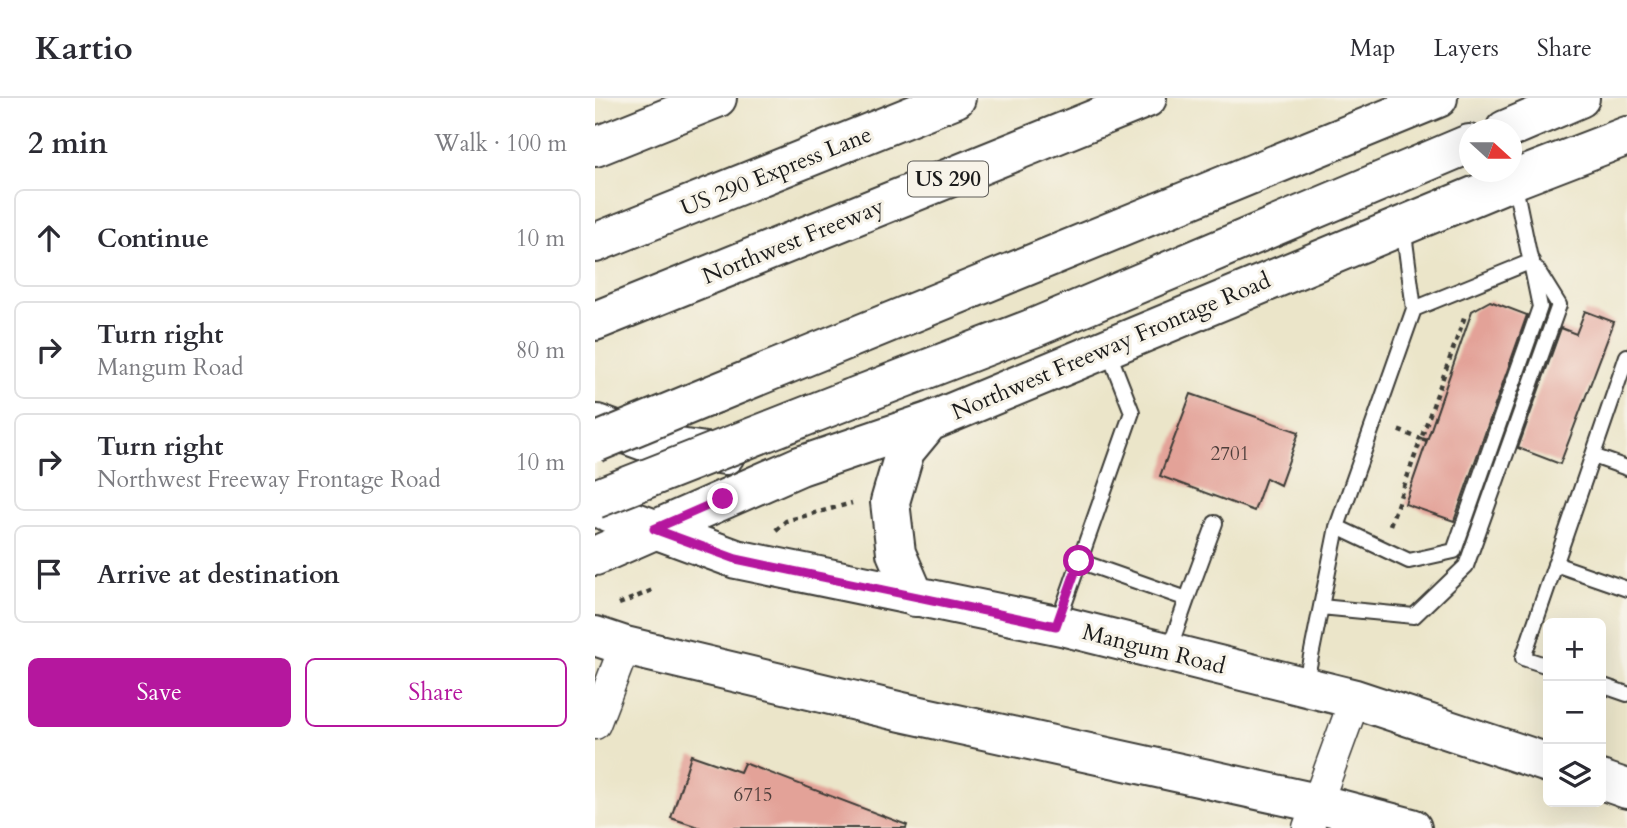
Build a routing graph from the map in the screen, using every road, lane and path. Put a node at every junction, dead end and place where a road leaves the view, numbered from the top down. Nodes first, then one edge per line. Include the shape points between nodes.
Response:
1 (717, 98) edge
2 (956, 98) edge
3 (1147, 98) edge
4 (1438, 98) edge
5 (1580, 98) edge
6 (1522, 123) edge
7 (1627, 136) edge
8 (595, 147) edge
9 (1459, 148) edge
10 (1522, 177) edge
11 (1508, 182) edge
12 (1513, 182) edge
13 (1402, 225) junction
14 (595, 243) edge
15 (1532, 261) junction
16 (1414, 309) junction
17 (1466, 314) dead end
18 (595, 321) edge
19 (1107, 347) junction
20 (1627, 356) edge
21 (929, 422) junction
22 (595, 424) edge
23 (595, 443) edge
24 (1593, 456) junction
25 (800, 466) junction
26 (1627, 468) edge
27 (595, 499) edge
28 (857, 503) dead end
29 (595, 507) edge
30 (1215, 523) dead end
31 (1337, 527) junction
32 (654, 529) junction
33 (1388, 529) dead end
34 (769, 534) dead end
35 (595, 556) edge
36 (1079, 561) junction
37 (1555, 564) junction
38 (655, 589) dead end
39 (1627, 589) edge
40 (915, 597) junction
41 (1187, 599) junction
42 (1321, 607) junction
43 (1056, 626) junction
44 (610, 630) edge
45 (1168, 653) junction
46 (1543, 664) edge
47 (1305, 687) junction
48 (1606, 687) edge
49 (1627, 694) edge
50 (1355, 699) junction
51 (595, 724) edge
52 (1543, 761) edge
53 (1606, 782) edge
54 (1627, 789) edge
55 (1313, 815) edge
56 (1412, 828) edge

1 - 8 main road
2 - 14 main road, US 290 Express Lane
3 - 18 main road, Northwest Freeway / US 290
4 - 23 main road, bridge
5 - 6 main road
7 - 10 main road, Northwest Freeway Frontage Road
9 - 27 main road, bridge via 1049,322
11 - 13 main road, Northwest Freeway Frontage Road
12 - 15 lane
13 - 16 lane
13 - 19 main road, Northwest Freeway Frontage Road
15 - 16 lane
15 - 31 lane via 1540,307 1454,551 1409,561
15 - 42 lane via 1559,305 1465,566 1414,616
16 - 31 lane
17 - 33 path
19 - 21 main road, Northwest Freeway Frontage Road
19 - 36 lane via 1132,412
20 - 24 lane
21 - 25 main road, Northwest Freeway Frontage Road
21 - 40 main road via 905,451 890,502 896,553
22 - 25 main road via 652,444
24 - 26 lane
24 - 37 lane
25 - 32 main road, Northwest Freeway Frontage Road
28 - 34 path via 786,521
29 - 32 main road, Mangum Road
30 - 41 lane
31 - 42 lane
32 - 35 main road, Northwest Freeway Frontage Road
32 - 40 main road, Mangum Road via 736,559
36 - 41 lane
36 - 43 lane
37 - 39 lane
37 - 46 lane via 1523,657
38 - 44 path
40 - 43 main road, Mangum Road
41 - 45 lane
42 - 47 lane
43 - 45 main road, Mangum Road
44 - 51 street
44 - 55 main road via 902,712
45 - 47 main road, Mangum Road
47 - 50 main road, Mangum Road
48 - 49 lane
50 - 52 main road, Mangum Road
50 - 55 street
53 - 54 main road
55 - 56 main road

